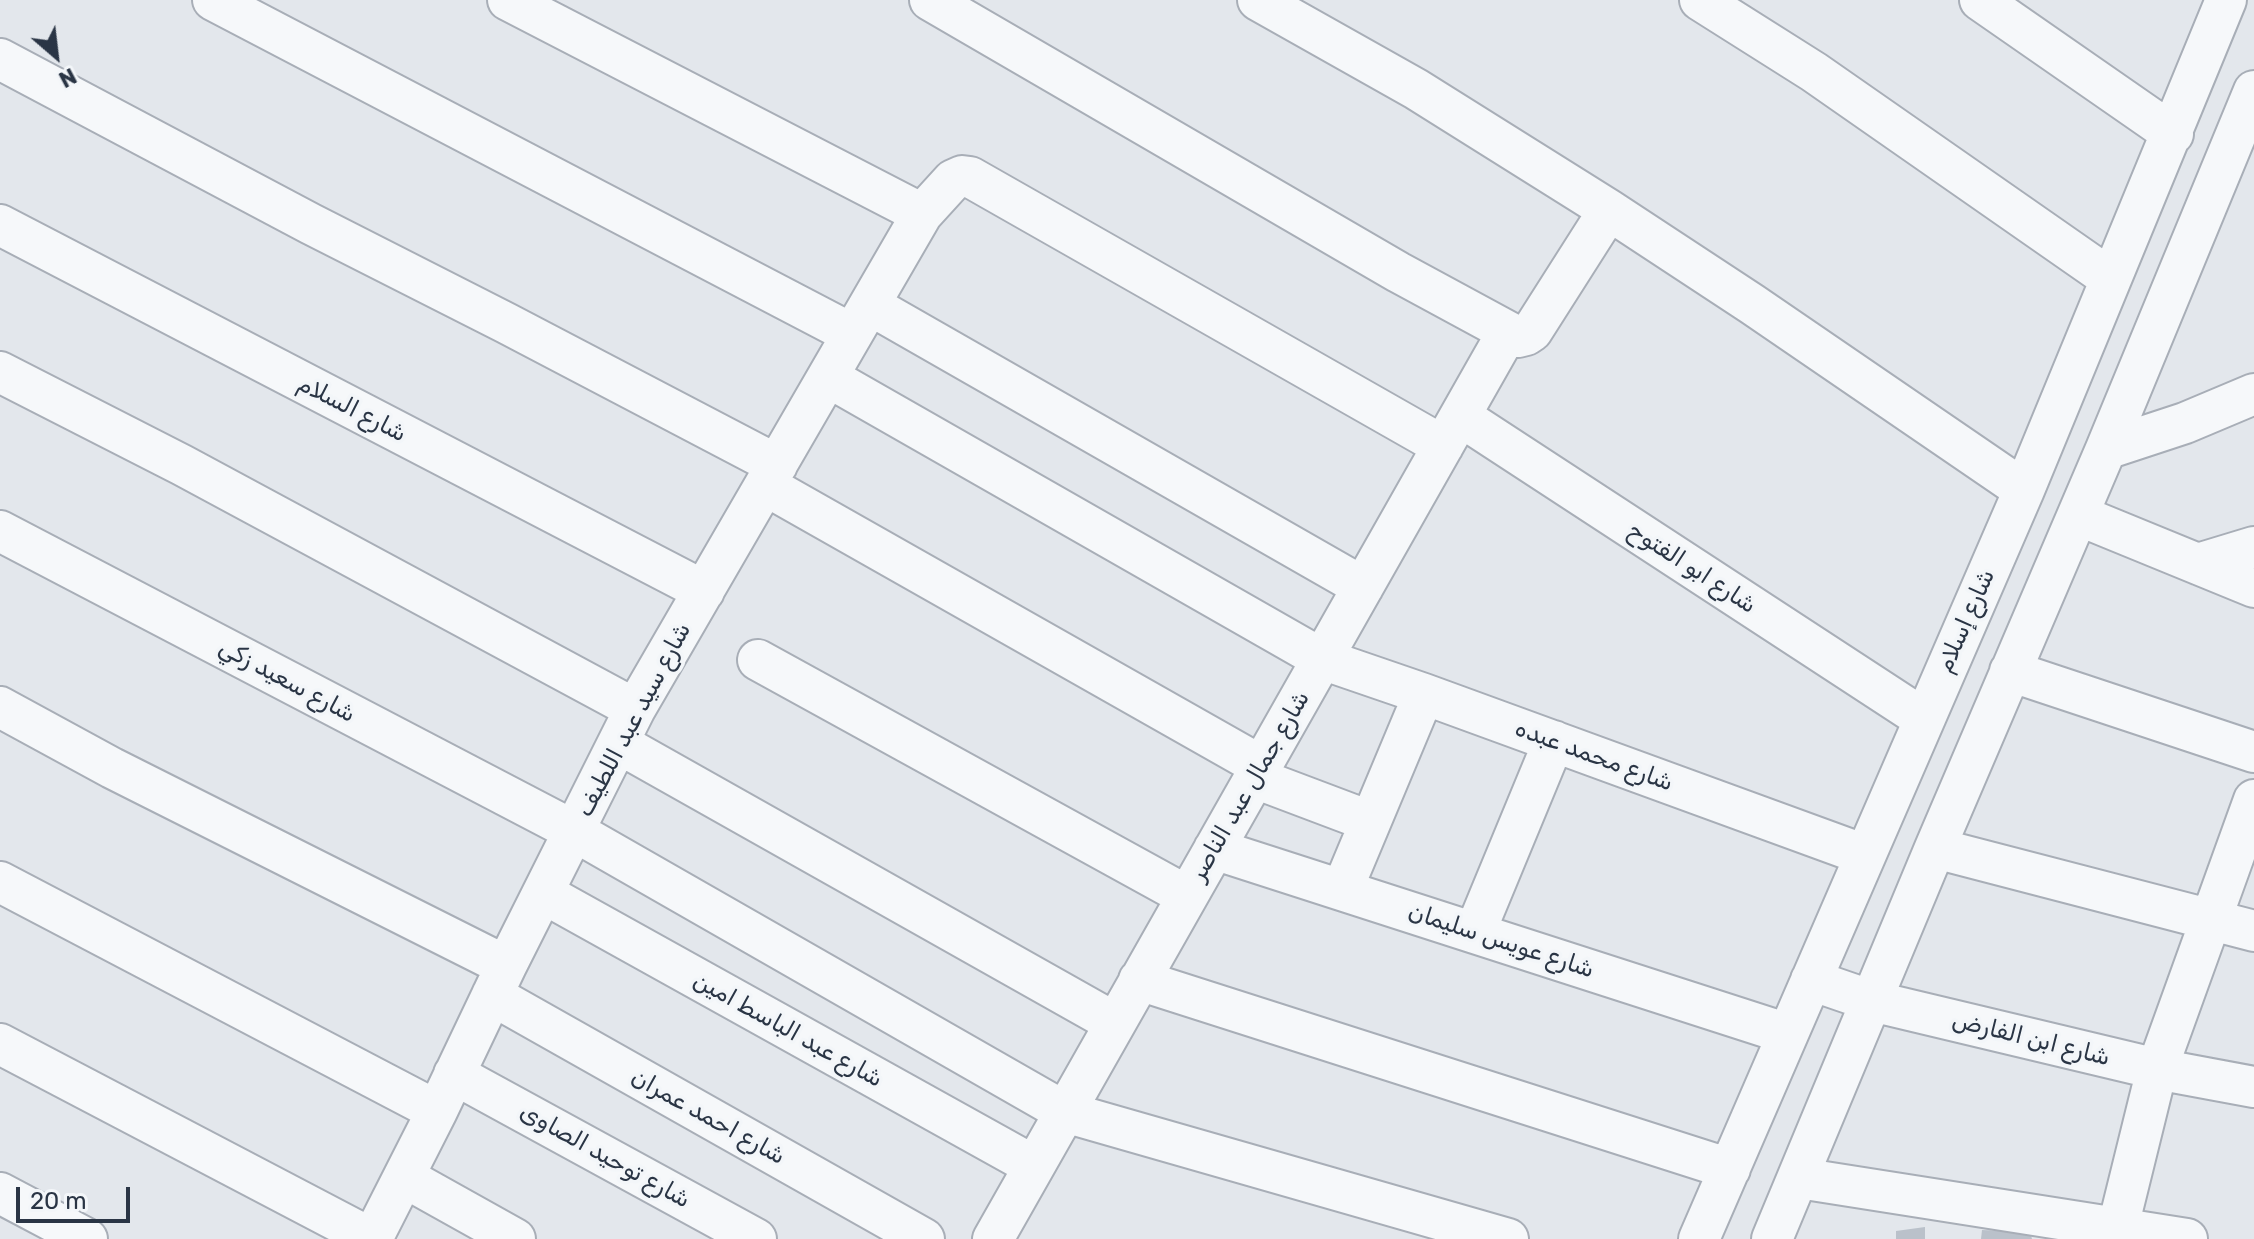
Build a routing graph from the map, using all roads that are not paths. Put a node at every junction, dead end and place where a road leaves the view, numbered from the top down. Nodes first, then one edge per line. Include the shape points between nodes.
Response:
1 (213, 0) edge
2 (508, 0) edge
3 (930, 0) edge
4 (1258, 0) edge
5 (1700, 0) edge
6 (1980, 0) edge
7 (2224, 1) edge
8 (0, 59) edge
9 (2254, 91) edge
10 (2173, 134) junction
11 (1609, 210) junction
12 (922, 214) junction
13 (0, 225) edge
14 (2111, 279) junction
15 (861, 320) junction
16 (1507, 333) junction
17 (0, 372) edge
18 (828, 377) junction
19 (2254, 394) edge
20 (1451, 431) junction
21 (2106, 449) junction
22 (771, 475) junction
23 (2024, 490) junction
24 (2078, 515) junction
25 (0, 531) edge
26 (2254, 547) edge
27 (2198, 564) junction
28 (1363, 587) junction
29 (2254, 587) edge
30 (704, 591) junction
31 (1322, 659) junction
32 (758, 660) dead end
33 (2010, 671) junction
34 (1424, 694) junction
35 (0, 707) edge
36 (1924, 719) junction
37 (627, 726) junction
38 (1554, 741) junction
39 (2254, 752) edge
40 (1258, 772) junction
41 (2254, 800) edge
42 (1369, 821) junction
43 (574, 831) junction
44 (1935, 848) junction
45 (1214, 849) junction
46 (1865, 855) junction
47 (0, 882) edge
48 (1342, 890) junction
49 (543, 893) junction
50 (1187, 896) junction
51 (2209, 920) junction
52 (2254, 931) edge
53 (1475, 932) junction
54 (1139, 980) junction
55 (1811, 980) junction
56 (499, 981) junction
57 (1872, 1001) junction
58 (1115, 1023) junction
59 (1788, 1034) junction
60 (0, 1044) edge
61 (2157, 1069) junction
62 (454, 1074) junction
63 (2254, 1087) edge
64 (437, 1111) junction
65 (1065, 1112) junction
66 (1034, 1166) junction
67 (1730, 1169) junction
68 (404, 1177) junction
69 (1799, 1178) junction
70 (0, 1193) edge
71 (2116, 1234) edge
72 (87, 1239) edge
73 (372, 1239) edge
74 (515, 1239) edge
75 (756, 1239) edge
76 (924, 1239) edge
77 (993, 1239) edge
78 (1508, 1239) edge
79 (1699, 1239) edge
80 (1772, 1239) edge
81 (2187, 1239) edge

1 - 15 street
2 - 12 street
3 - 16 street
4 - 11 street via 1416,89
5 - 14 street via 1814,72
6 - 10 street
7 - 10 street, شارع إسلام
8 - 22 street via 506,323
9 - 21 street
10 - 14 street, شارع إسلام
11 - 16 street via 1532,331 1518,337
11 - 23 street
12 - 15 street, شارع سيد عبد اللطيف
12 - 20 street, شارع ابو الفتوح via 953,180 970,177
13 - 30 street, شارع السلام
14 - 23 street, شارع إسلام
15 - 18 street, شارع سيد عبد اللطيف
15 - 28 street
16 - 20 street, شارع جمال عبد الناصر
17 - 37 street via 182,465
18 - 22 street, شارع سيد عبد اللطيف
18 - 31 street, شارع محمد عبده
19 - 21 street
20 - 28 street, شارع جمال عبد الناصر
20 - 36 street, شارع ابو الفتوح
21 - 24 street
22 - 30 street, شارع سيد عبد اللطيف
22 - 40 street
23 - 36 street, شارع إسلام
24 - 27 street
24 - 33 street
25 - 43 street, شارع سعيد زكي
26 - 27 street
27 - 29 street
28 - 31 street, شارع جمال عبد الناصر
30 - 37 street, شارع سيد عبد اللطيف
31 - 34 street, شارع محمد عبده
31 - 40 street, شارع جمال عبد الناصر
32 - 50 street
33 - 39 street
33 - 44 street
34 - 38 street, شارع محمد عبده
34 - 42 street
35 - 56 street, شارع احمد عمران
36 - 46 street, شارع إسلام
37 - 43 street, شارع سيد عبد اللطيف
37 - 58 street
38 - 46 street, شارع محمد عبده
38 - 53 street
40 - 42 street
40 - 45 street, شارع جمال عبد الناصر
41 - 51 street
42 - 48 street
43 - 49 street, شارع سيد عبد اللطيف
43 - 65 street, شارع سعيد زكي
44 - 51 street
44 - 57 street
45 - 48 street, شارع عويس سليمان
45 - 50 street, شارع جمال عبد الناصر
46 - 55 street, شارع إسلام
47 - 64 street
48 - 53 street, شارع عويس سليمان
49 - 56 street, شارع سيد عبد اللطيف
49 - 66 street, شارع عبد الباسط امين
50 - 54 street, شارع جمال عبد الناصر
51 - 52 street
51 - 61 street
53 - 59 street, شارع عويس سليمان
54 - 58 street, شارع جمال عبد الناصر
54 - 67 street
55 - 57 street, شارع ابن الفارض
55 - 59 street, شارع إسلام
56 - 62 street, شارع سيد عبد اللطيف
56 - 76 street, شارع احمد عمران
57 - 61 street, شارع ابن الفارض
57 - 69 street
58 - 65 street, شارع جمال عبد الناصر
59 - 67 street, شارع إسلام
60 - 73 street
61 - 63 street, شارع ابن الفارض
61 - 71 street
62 - 64 street, شارع سيد عبد اللطيف
62 - 75 street, شارع توحيد الصاوى
64 - 68 street, شارع سيد عبد اللطيف
65 - 66 street, شارع جمال عبد الناصر
65 - 78 street, شارع سعيد زكي
66 - 77 street, شارع جمال عبد الناصر
67 - 79 street, شارع إسلام
68 - 73 street, شارع سيد عبد اللطيف
68 - 74 street
69 - 71 street
69 - 80 street
70 - 72 street
71 - 81 street

